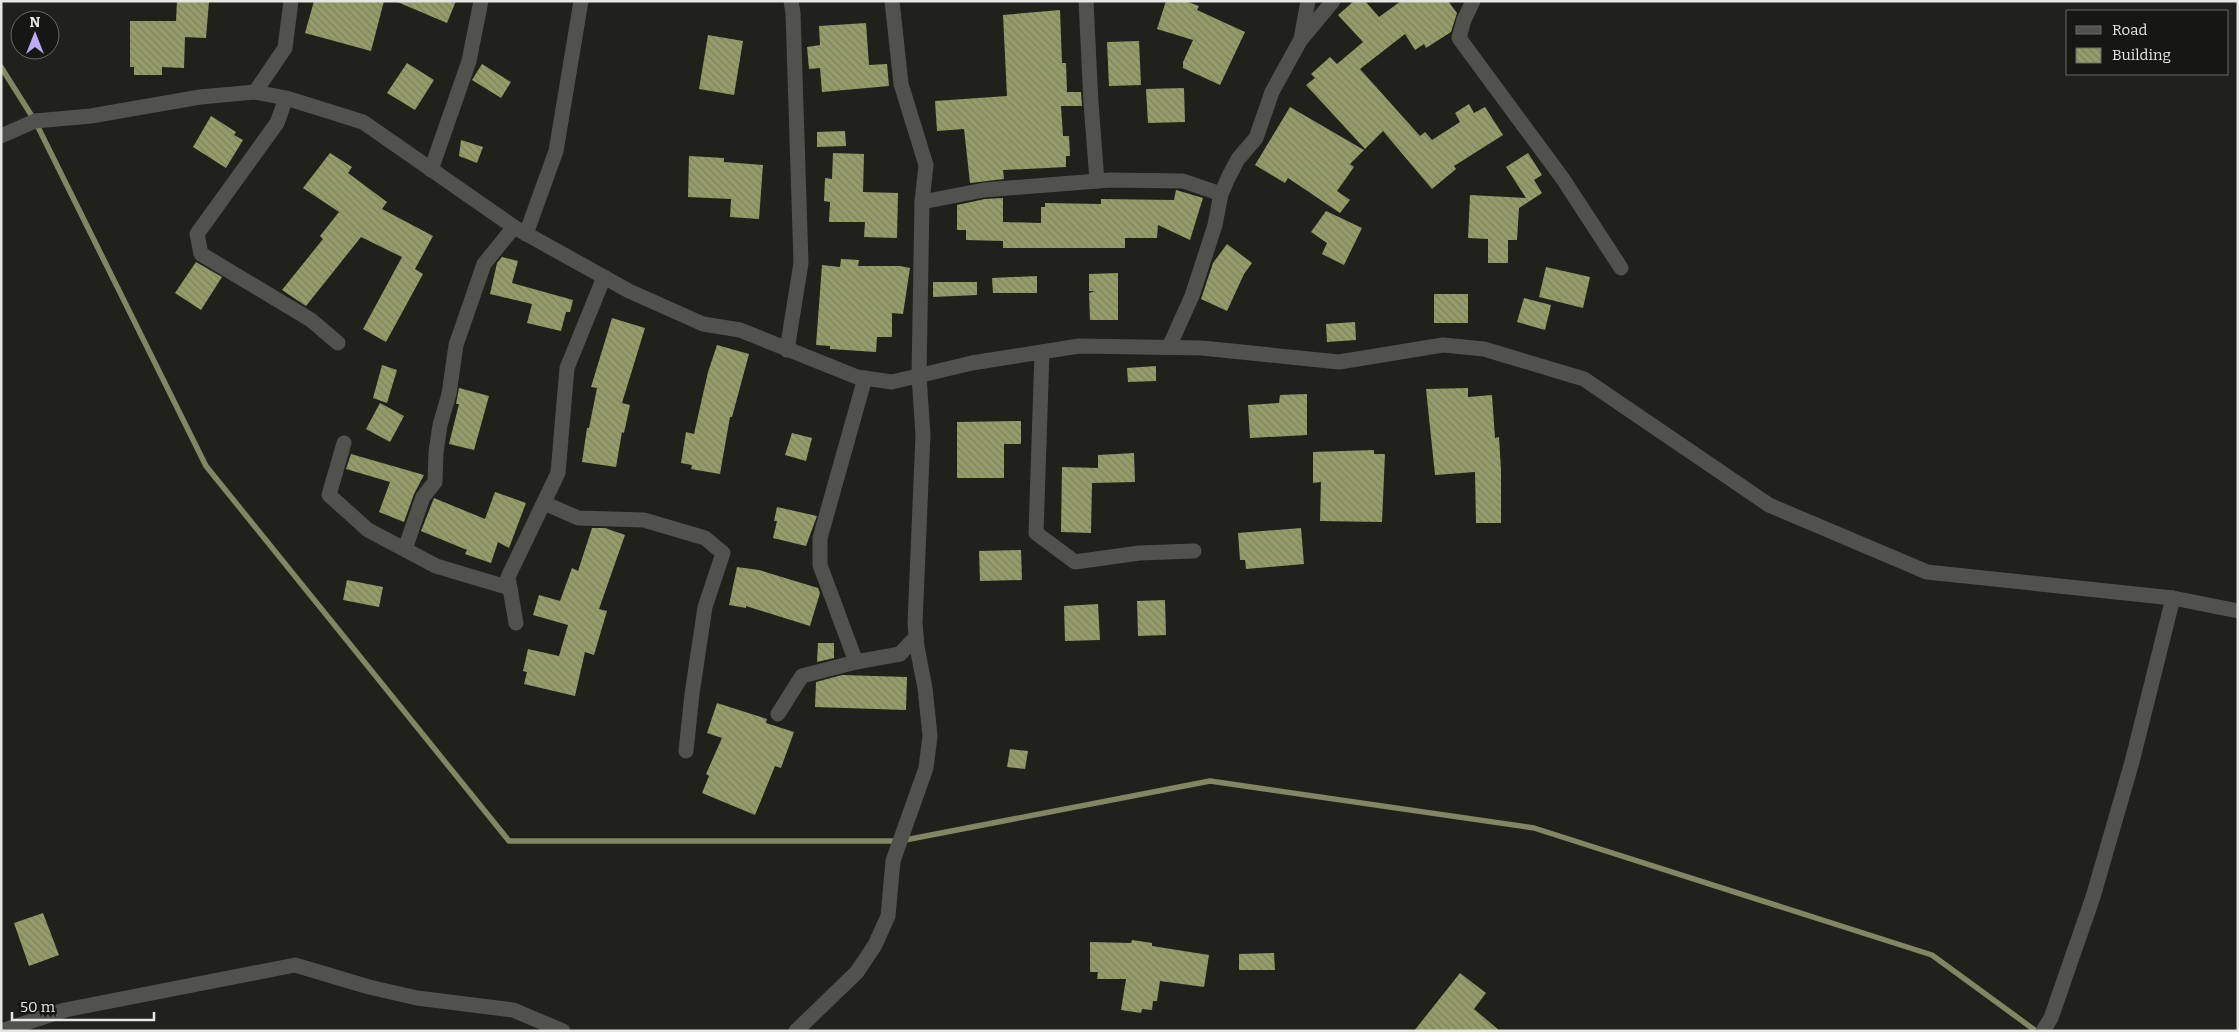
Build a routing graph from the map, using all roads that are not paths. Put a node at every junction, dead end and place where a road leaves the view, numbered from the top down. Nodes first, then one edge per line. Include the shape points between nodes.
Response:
1 (291, 1) edge
2 (481, 1) edge
3 (581, 1) edge
4 (791, 1) edge
5 (892, 1) edge
6 (1086, 1) edge
7 (1308, 1) edge
8 (1333, 1) edge
9 (1473, 1) edge
10 (1300, 40) junction
11 (255, 92) junction
12 (286, 98) junction
13 (1, 136) edge
14 (431, 170) junction
15 (1097, 181) junction
16 (1221, 194) junction
17 (922, 202) junction
18 (520, 231) junction
19 (1621, 268) dead end
20 (604, 277) junction
21 (338, 343) dead end
22 (1169, 347) junction
23 (787, 350) junction
24 (1042, 352) junction
25 (918, 376) junction
26 (865, 378) junction
27 (344, 443) dead end
28 (544, 503) junction
29 (405, 549) junction
30 (1194, 551) dead end
31 (510, 588) junction
32 (2173, 598) junction
33 (2238, 611) edge
34 (516, 623) dead end
35 (916, 637) junction
36 (856, 662) junction
37 (778, 714) dead end
38 (686, 750) dead end
39 (2047, 1024) edge
40 (1, 1031) edge
41 (564, 1031) edge
42 (796, 1031) edge

1 - 11 street via 285,48
2 - 14 street via 469,61
3 - 18 street via 556,151
4 - 23 street via 801,263
5 - 17 street via 901,84 926,165
6 - 15 street
7 - 10 street
8 - 10 street
9 - 19 street via 1459,38 1563,179
10 - 16 street via 1272,92 1256,138 1238,159
11 - 12 street
11 - 13 street via 35,121
12 - 14 street via 363,122
12 - 21 street via 277,123 197,234 201,254 311,320
14 - 18 street
15 - 16 street via 1182,181
15 - 17 street via 984,190
16 - 22 street via 1215,225 1192,296
17 - 25 street
18 - 20 street
18 - 29 street via 484,264 456,345 436,452 436,482 423,497
20 - 23 street via 703,324 740,330
20 - 28 street via 566,368 558,474
22 - 24 street via 1079,346
22 - 32 street via 1339,362 1443,345 1484,349 1584,379 1769,505 1927,572
23 - 26 street
24 - 25 street via 972,363
24 - 30 street via 1036,533 1075,562 1139,553
25 - 26 street via 892,382
25 - 35 street via 923,435
26 - 36 street via 820,538 820,565
27 - 29 street via 329,495 368,530
28 - 31 street via 508,577
28 - 38 street via 578,518 644,520 706,538 723,553 705,607
29 - 31 street via 436,566
31 - 34 street
32 - 33 street
32 - 39 street via 2132,762 2093,897
35 - 36 street via 900,654
35 - 42 street via 926,688 930,736 926,768 893,861 888,916 875,945 857,972
36 - 37 street via 802,676
40 - 41 street via 65,1010 295,965 417,998 513,1010

